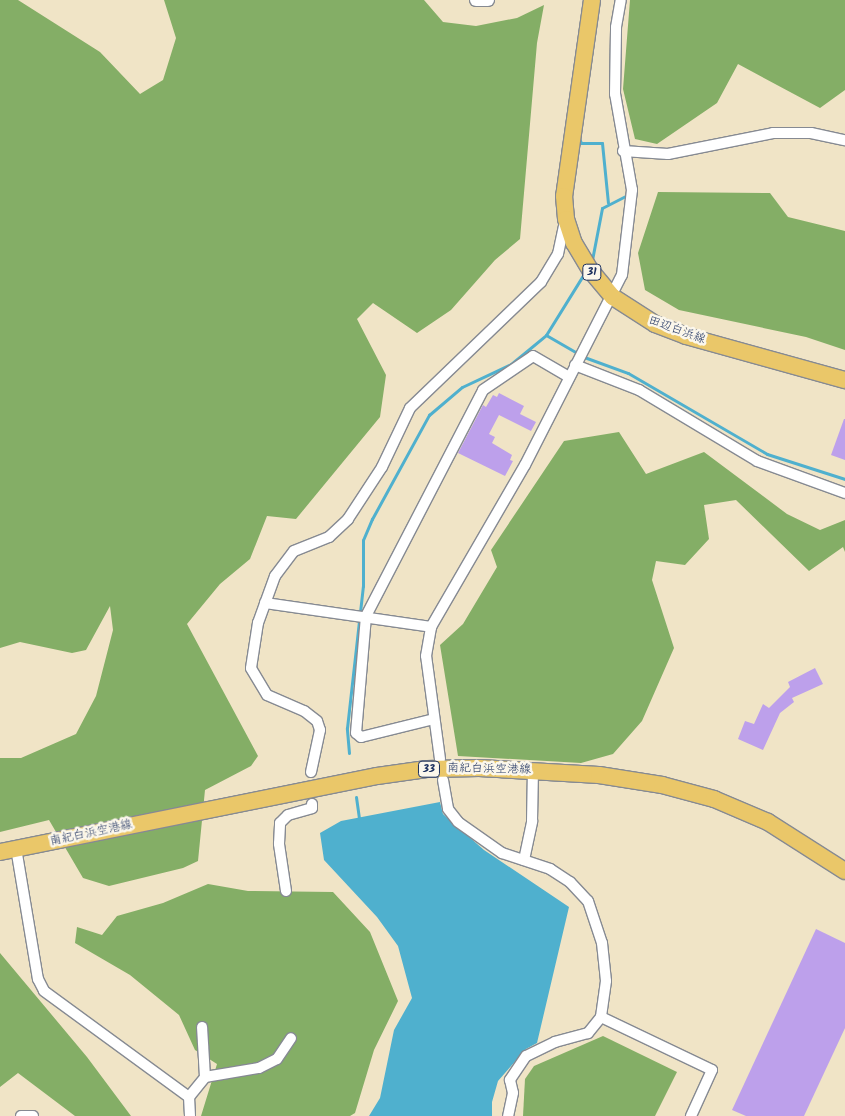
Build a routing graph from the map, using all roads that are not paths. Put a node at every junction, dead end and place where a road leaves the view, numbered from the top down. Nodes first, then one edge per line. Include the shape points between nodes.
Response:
1 (476, 0) edge
2 (488, 0) edge
3 (592, 0) edge
4 (621, 0) edge
5 (845, 140) edge
6 (623, 151) junction
7 (566, 218) junction
8 (613, 297) junction
9 (576, 363) junction
10 (569, 377) junction
11 (845, 380) edge
12 (845, 493) edge
13 (264, 604) junction
14 (361, 615) junction
15 (431, 626) junction
16 (434, 719) junction
17 (440, 759) dead end
18 (533, 770) junction
19 (311, 772) dead end
20 (443, 780) dead end
21 (312, 804) dead end
22 (16, 848) junction
23 (0, 852) edge
24 (524, 860) junction
25 (845, 871) edge
26 (286, 891) dead end
27 (601, 1017) junction
28 (202, 1028) dead end
29 (291, 1038) dead end
30 (205, 1077) junction
31 (189, 1097) junction
32 (21, 1116) edge
33 (33, 1116) edge
34 (190, 1116) edge
35 (508, 1116) edge
36 (691, 1116) edge

1 - 2 street
3 - 7 main road, 田辺白浜線 / 31 via 566,165
4 - 6 street via 614,71
5 - 6 street via 811,133 773,133 668,154
6 - 8 street via 631,203 622,275
7 - 8 main road, 田辺白浜線 / 31 via 574,243 591,271
7 - 13 street via 558,254 542,282 410,408 382,467 355,510 328,537 294,551 282,562
8 - 9 street
8 - 11 main road, 田辺白浜線 / 31 via 655,324 686,336
9 - 10 street
9 - 12 street via 639,390 757,461
10 - 14 street via 533,356 483,390
10 - 15 street via 525,465
13 - 14 street
13 - 19 street via 251,668 267,695 312,714 317,721 320,730
14 - 15 street
14 - 16 street via 356,733 361,737
15 - 16 street via 426,656
16 - 17 street
18 - 22 main road, 南紀白浜空港線 / 33 via 427,769 378,776
18 - 24 street via 532,820
18 - 25 main road, 南紀白浜空港線 / 33 via 599,775 662,785 714,799 768,822
20 - 24 street via 448,809 458,822 502,853
21 - 26 street via 312,808 288,815 280,823 279,844
22 - 23 main road, 南紀白浜空港線 / 33
22 - 31 street via 38,979 44,991
24 - 27 street via 550,869 570,882 588,901 596,918 605,966
27 - 35 street via 588,1033 555,1042 526,1056 510,1080 513,1093
27 - 36 street via 712,1070
28 - 30 street
29 - 30 street via 277,1059 259,1068
30 - 31 street
31 - 34 street
32 - 33 street

